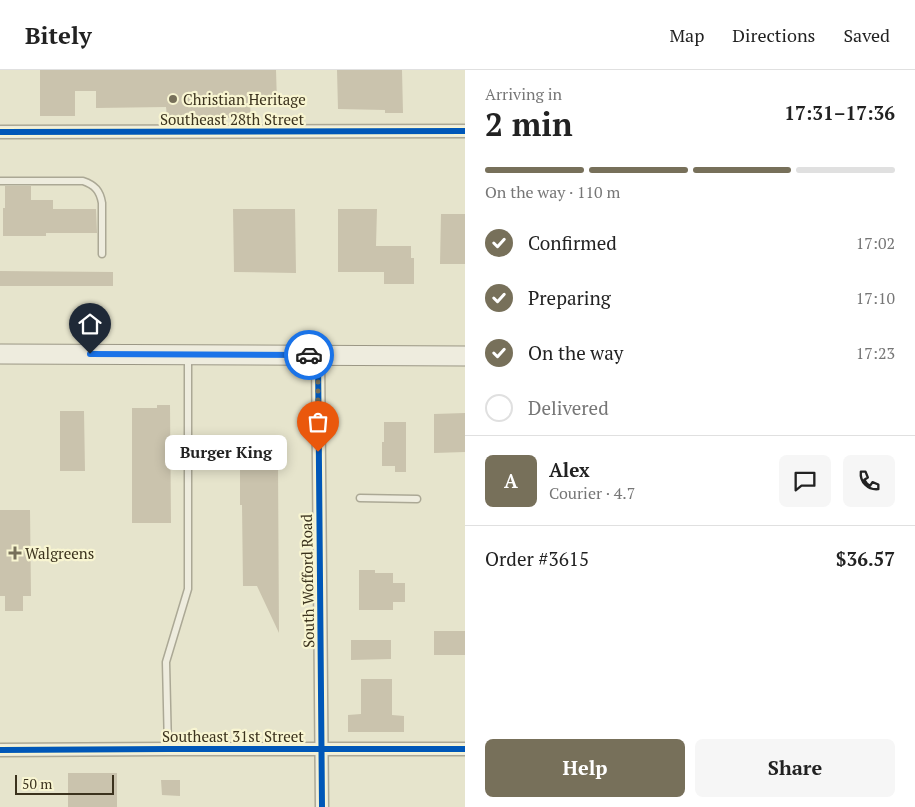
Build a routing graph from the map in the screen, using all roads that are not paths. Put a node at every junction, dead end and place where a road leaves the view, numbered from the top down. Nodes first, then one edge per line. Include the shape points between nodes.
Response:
1 (0, 132) edge
2 (465, 132) edge
3 (0, 181) edge
4 (102, 254) dead end
5 (0, 354) edge
6 (188, 355) junction
7 (318, 355) junction
8 (465, 356) edge
9 (360, 498) dead end
10 (418, 499) dead end
11 (168, 749) junction
12 (321, 749) junction
13 (465, 749) edge
14 (0, 750) edge
15 (322, 807) edge

1 - 2 street, Southeast 28th Street
3 - 4 lane via 83,182 96,187 102,203
5 - 6 main road
6 - 7 main road
6 - 11 lane via 188,589 166,662
7 - 8 main road
7 - 12 street, South Wofford Road
9 - 10 lane
11 - 12 street, Southeast 31st Street
11 - 14 street, Southeast 31st Street
12 - 13 street, Southeast 31st Street
12 - 15 street, South Wofford Road

